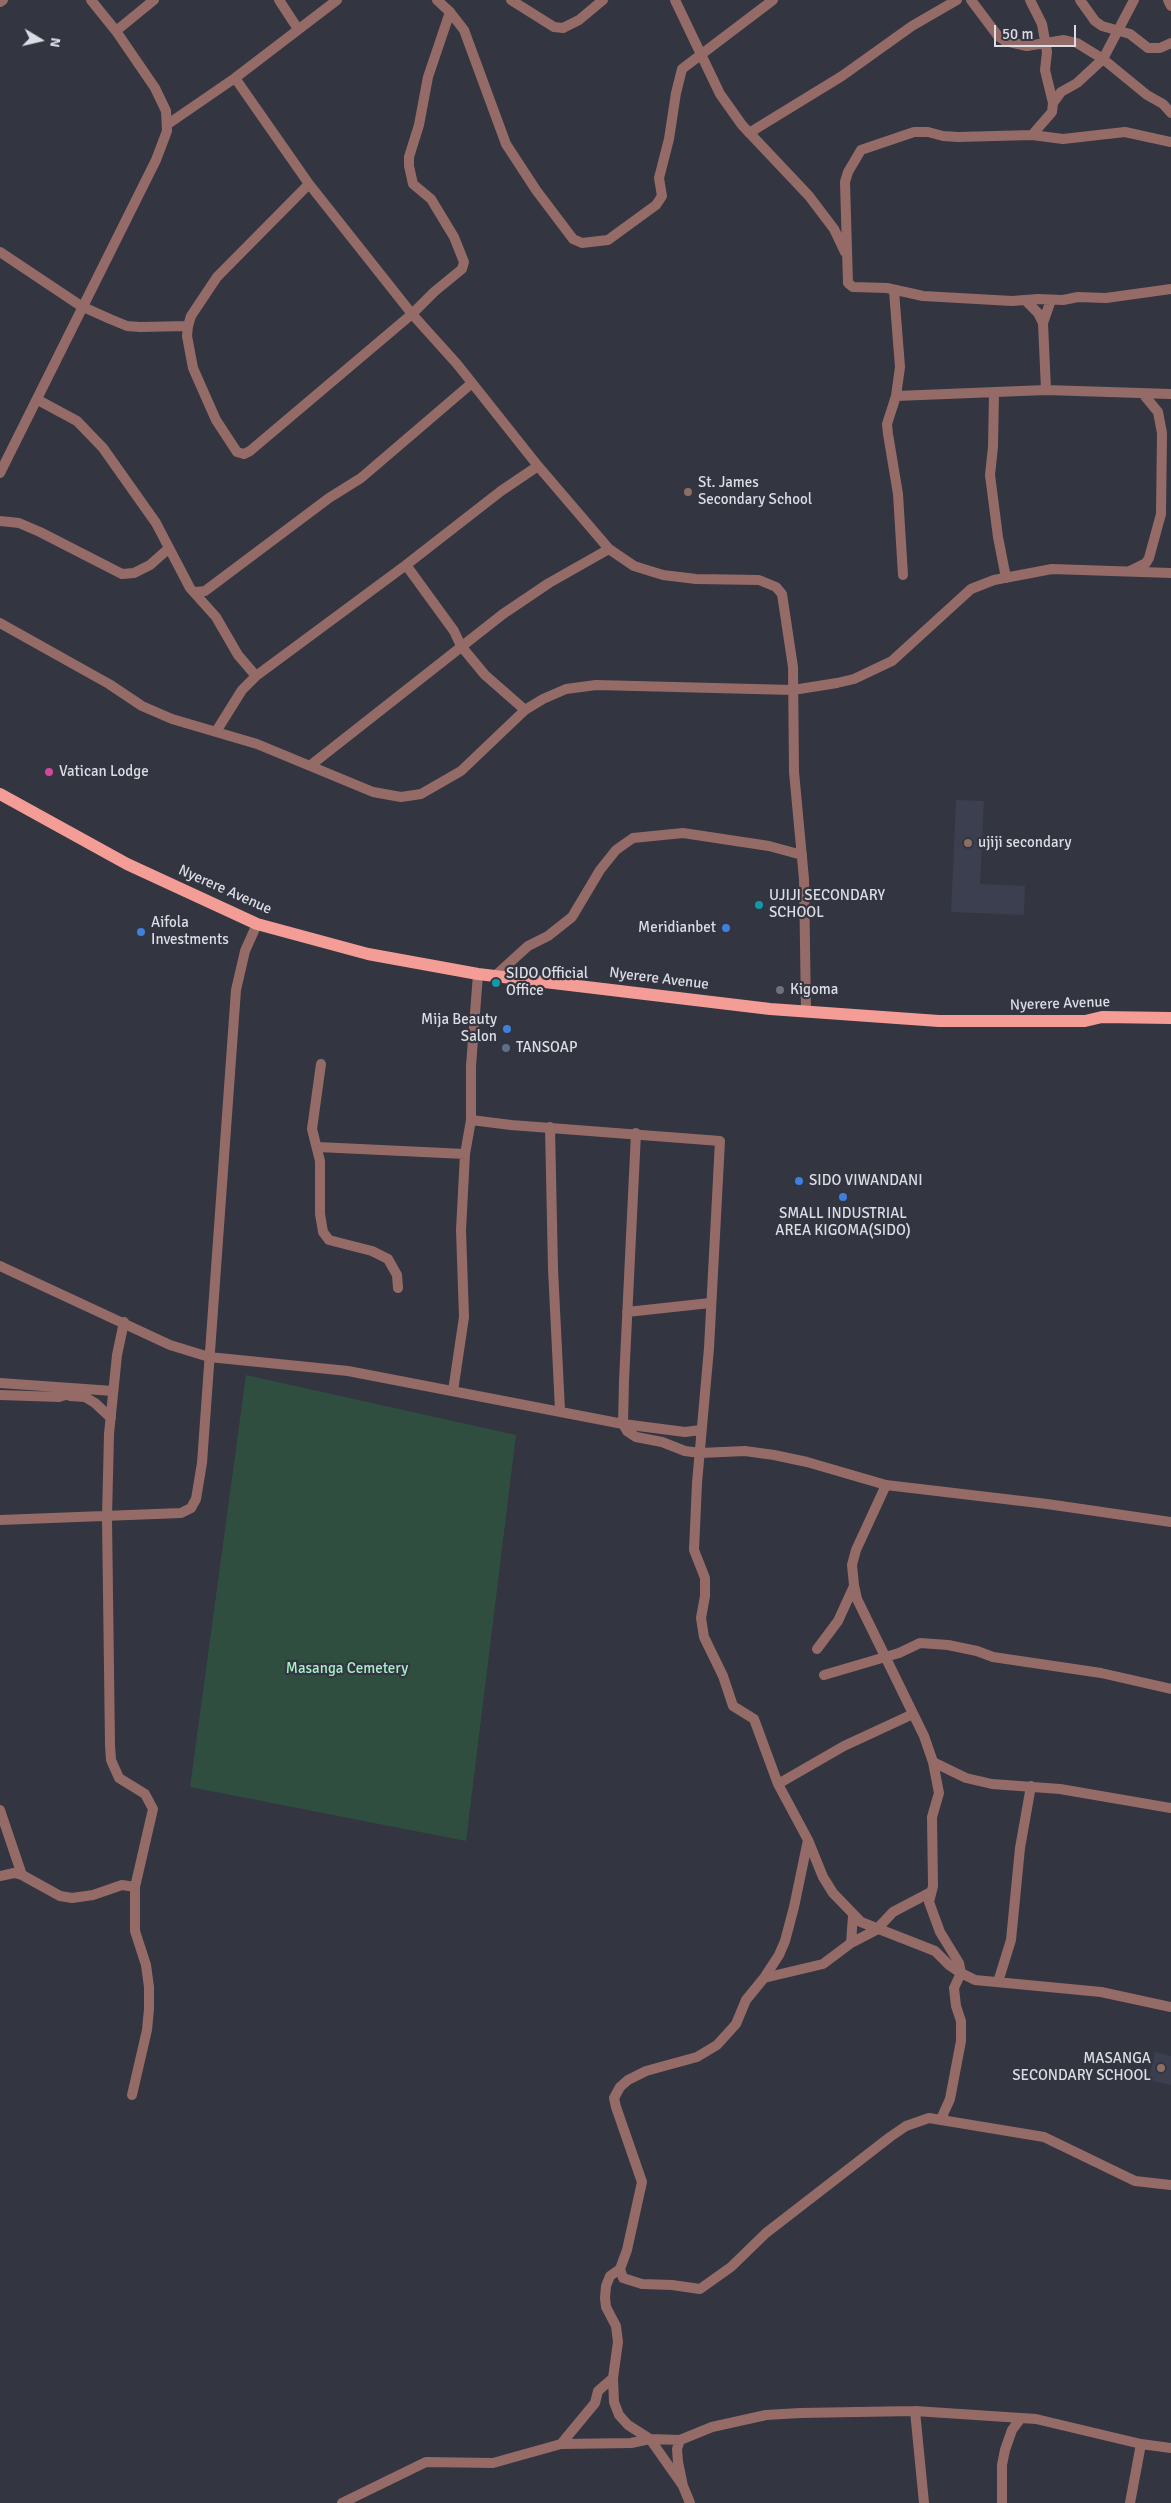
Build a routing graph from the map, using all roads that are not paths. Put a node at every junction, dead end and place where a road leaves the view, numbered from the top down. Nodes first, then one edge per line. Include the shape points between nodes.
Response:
1 (90, 0) edge
2 (154, 0) edge
3 (279, 0) edge
4 (337, 0) edge
5 (437, 0) edge
6 (511, 0) edge
7 (603, 0) edge
8 (676, 0) edge
9 (773, 0) edge
10 (956, 0) edge
11 (972, 0) edge
12 (1030, 0) edge
13 (1080, 0) edge
14 (1134, 0) edge
15 (1168, 0) edge
16 (1171, 6) edge
17 (450, 12) junction
18 (298, 29) junction
19 (116, 30) junction
20 (1119, 32) junction
21 (1045, 43) junction
22 (1171, 43) edge
23 (702, 55) junction
24 (1102, 59) junction
25 (234, 78) junction
26 (1053, 103) junction
27 (1171, 113) edge
28 (168, 124) junction
29 (749, 132) junction
30 (1032, 135) junction
31 (1171, 142) edge
32 (309, 184) junction
33 (0, 252) edge
34 (847, 256) junction
35 (1171, 289) edge
36 (894, 291) junction
37 (1051, 300) junction
38 (1026, 301) junction
39 (82, 306) junction
40 (412, 314) junction
41 (1043, 323) junction
42 (188, 326) junction
43 (472, 383) junction
44 (1046, 390) junction
45 (994, 393) junction
46 (1171, 394) edge
47 (1144, 395) junction
48 (896, 396) junction
49 (38, 400) junction
50 (538, 466) junction
51 (0, 473) edge
52 (0, 522) edge
53 (168, 549) junction
54 (609, 549) junction
55 (406, 566) junction
56 (1124, 573) junction
57 (1171, 573) edge
58 (904, 576) dead end
59 (1006, 578) junction
60 (196, 592) junction
61 (0, 623) edge
62 (461, 646) junction
63 (256, 676) junction
64 (793, 690) junction
65 (525, 710) junction
66 (217, 730) junction
67 (311, 765) junction
68 (0, 794) edge
69 (802, 855) junction
70 (257, 924) junction
71 (478, 974) junction
72 (495, 976) junction
73 (806, 1011) junction
74 (1171, 1018) edge
75 (321, 1064) dead end
76 (471, 1120) junction
77 (550, 1127) junction
78 (636, 1133) junction
79 (318, 1148) junction
80 (465, 1154) junction
81 (0, 1266) edge
82 (398, 1288) dead end
83 (710, 1303) junction
84 (627, 1312) junction
85 (124, 1322) junction
86 (209, 1356) junction
87 (0, 1383) edge
88 (83, 1389) junction
89 (113, 1391) junction
90 (453, 1391) junction
91 (0, 1395) edge
92 (67, 1396) junction
93 (560, 1410) junction
94 (111, 1418) junction
95 (624, 1424) junction
96 (701, 1430) junction
97 (700, 1453) junction
98 (886, 1485) junction
99 (107, 1518) junction
100 (0, 1520) edge
101 (1171, 1522) edge
102 (854, 1585) junction
103 (817, 1649) dead end
104 (884, 1657) junction
105 (824, 1675) dead end
106 (1171, 1689) edge
107 (913, 1714) junction
108 (933, 1762) junction
109 (778, 1784) junction
110 (1032, 1786) junction
111 (1171, 1808) edge
112 (0, 1810) edge
113 (808, 1840) junction
114 (22, 1875) junction
115 (0, 1876) edge
116 (135, 1887) junction
117 (931, 1892) junction
118 (853, 1916) junction
119 (876, 1930) junction
120 (851, 1943) junction
121 (961, 1974) junction
122 (764, 1978) junction
123 (998, 1982) junction
124 (1171, 2008) edge
125 (132, 2095) dead end
126 (950, 2099) junction
127 (941, 2119) junction
128 (958, 2123) junction
129 (1171, 2185) edge
130 (620, 2269) junction
131 (613, 2378) junction
132 (915, 2411) junction
133 (1021, 2418) junction
134 (650, 2439) junction
135 (680, 2440) junction
136 (561, 2444) junction
137 (1141, 2444) junction
138 (1171, 2448) edge
139 (683, 2486) junction
140 (342, 2503) edge
141 (690, 2503) edge
142 (924, 2503) edge
143 (1002, 2503) edge
144 (1130, 2503) edge

1 - 19 street
2 - 19 street
3 - 18 street
4 - 18 street
5 - 17 street
6 - 7 street via 554,27 563,28 579,20
8 - 23 street
9 - 23 street
10 - 29 street via 912,26 842,76
11 - 21 street via 1005,41 1027,46
12 - 21 street via 1042,24
13 - 20 street via 1095,21
14 - 20 street
15 - 16 street
17 - 23 street via 464,30 506,144 573,239 582,243 608,240 656,205 662,196 660,178 680,74
17 - 40 street via 428,77 409,166 413,184 431,199 454,237 464,262 456,275
18 - 25 street
19 - 28 street via 160,97
20 - 22 street via 1130,34 1148,48 1160,48
20 - 24 street
21 - 24 street via 1070,41
21 - 26 street via 1045,70
23 - 29 street via 720,94
24 - 26 street via 1077,83 1061,92
24 - 27 street
25 - 28 street
25 - 32 street
26 - 30 street via 1052,112
28 - 39 street via 156,160
29 - 34 street via 809,196 834,229
30 - 31 street via 1063,139 1126,132
30 - 34 street via 958,137 914,132 861,150 845,182
32 - 40 street
32 - 42 street via 217,277 191,316
33 - 39 street
34 - 36 street via 850,286
35 - 37 street via 1106,298
36 - 38 street via 937,298
36 - 48 street via 900,358
37 - 38 street
37 - 41 street
38 - 41 street
39 - 42 street via 127,326
39 - 49 street
40 - 42 street via 244,454 237,452 226,437 193,368
40 - 43 street
41 - 44 street
43 - 50 street
43 - 60 street via 361,478 321,504 206,591
44 - 45 street
44 - 47 street
45 - 48 street
45 - 59 street via 994,447 990,474
46 - 47 street
47 - 56 street via 1158,412 1162,433 1161,514 1152,552 1146,563
48 - 58 street via 888,434 898,494
49 - 51 street
49 - 53 street via 77,421 89,432 156,523
50 - 54 street
50 - 55 street
52 - 53 street via 19,524 40,532 122,574 134,573 150,565
53 - 60 street via 190,588
54 - 62 street via 549,583
54 - 64 street via 634,566 663,575 759,580 776,587 782,594 787,618
55 - 62 street via 454,631
55 - 63 street
56 - 57 street
56 - 59 street via 1052,569
59 - 64 street via 971,590 892,661 854,679
60 - 63 street
61 - 66 street via 142,706 172,719
62 - 65 street via 485,675
62 - 67 street
63 - 66 street via 242,690
64 - 65 street via 596,685 566,688
64 - 69 street via 794,772
65 - 67 street via 461,771 421,794 392,796 373,792
66 - 67 street
68 - 70 main road, Nyerere Avenue via 127,864
69 - 72 street via 769,846 683,833 633,838 616,850 600,870 572,917 548,936 528,946
69 - 73 street
70 - 71 main road, Nyerere Avenue via 368,954
70 - 86 street via 243,957 236,990
71 - 72 main road, Nyerere Avenue
71 - 76 street via 471,1066
72 - 73 main road, Nyerere Avenue
73 - 74 main road, Nyerere Avenue via 939,1021
75 - 79 street via 312,1129
76 - 77 street
76 - 80 street
77 - 78 street
77 - 93 street
78 - 83 street via 720,1141
78 - 84 street
79 - 80 street
79 - 82 street via 320,1214 325,1236 329,1240 372,1251 388,1260 397,1274
80 - 90 street via 461,1230 464,1317
81 - 85 street
83 - 84 street
83 - 96 street
84 - 95 street
85 - 86 street via 170,1345
85 - 89 street
86 - 90 street via 348,1371
86 - 99 street via 202,1470 192,1508 181,1513
87 - 88 street
88 - 89 street
88 - 92 street
89 - 94 street
90 - 93 street
91 - 92 street
92 - 94 street via 85,1398
93 - 95 street
94 - 99 street
95 - 96 street via 685,1432
95 - 97 street via 636,1437
96 - 97 street
97 - 98 street via 746,1451 774,1455
97 - 109 street via 694,1550 705,1578 701,1618 704,1637 733,1706 754,1719
98 - 101 street
98 - 102 street via 856,1550 852,1565
99 - 100 street
99 - 116 street via 112,1760 119,1778 145,1794 153,1809
102 - 103 street via 838,1621
102 - 104 street via 857,1600
104 - 105 street
104 - 106 street via 920,1642
104 - 107 street
107 - 108 street
107 - 109 street via 844,1746
108 - 110 street via 966,1778 992,1784
108 - 117 street via 939,1793 932,1817
109 - 113 street
110 - 111 street
110 - 123 street via 1020,1848 1011,1940
112 - 114 street
113 - 118 street via 832,1894
113 - 122 street via 785,1941
114 - 115 street
114 - 116 street via 60,1896 72,1898 122,1885
116 - 125 street via 135,1931 146,1965 149,2009 148,2030
117 - 119 street via 893,1912
117 - 121 street via 929,1902 940,1932 960,1963
118 - 119 street
118 - 120 street
119 - 120 street
119 - 121 street via 936,1951
120 - 122 street via 823,1964
121 - 123 street via 975,1980
121 - 126 street via 954,1988 962,2032
122 - 130 street via 746,2000 736,2024 717,2044 697,2057 628,2080 616,2092 621,2125 642,2182
123 - 124 street via 1101,1992
126 - 127 street
126 - 128 street via 952,2116
127 - 128 street
127 - 130 street via 929,2118 912,2124 890,2137 700,2289 642,2284 627,2280
128 - 129 street via 1044,2137 1135,2181
130 - 131 street via 610,2276 606,2286 606,2307 616,2326 618,2342
131 - 134 street via 614,2402 619,2415
131 - 136 street via 598,2391 595,2403
132 - 133 street
132 - 135 street via 766,2416 712,2427
132 - 142 street
133 - 137 street
133 - 143 street via 1012,2430 1005,2450
134 - 135 street
134 - 136 street via 631,2443
134 - 139 street
135 - 139 street via 677,2449
136 - 140 street via 493,2463 426,2462
137 - 138 street
137 - 144 street
139 - 141 street

